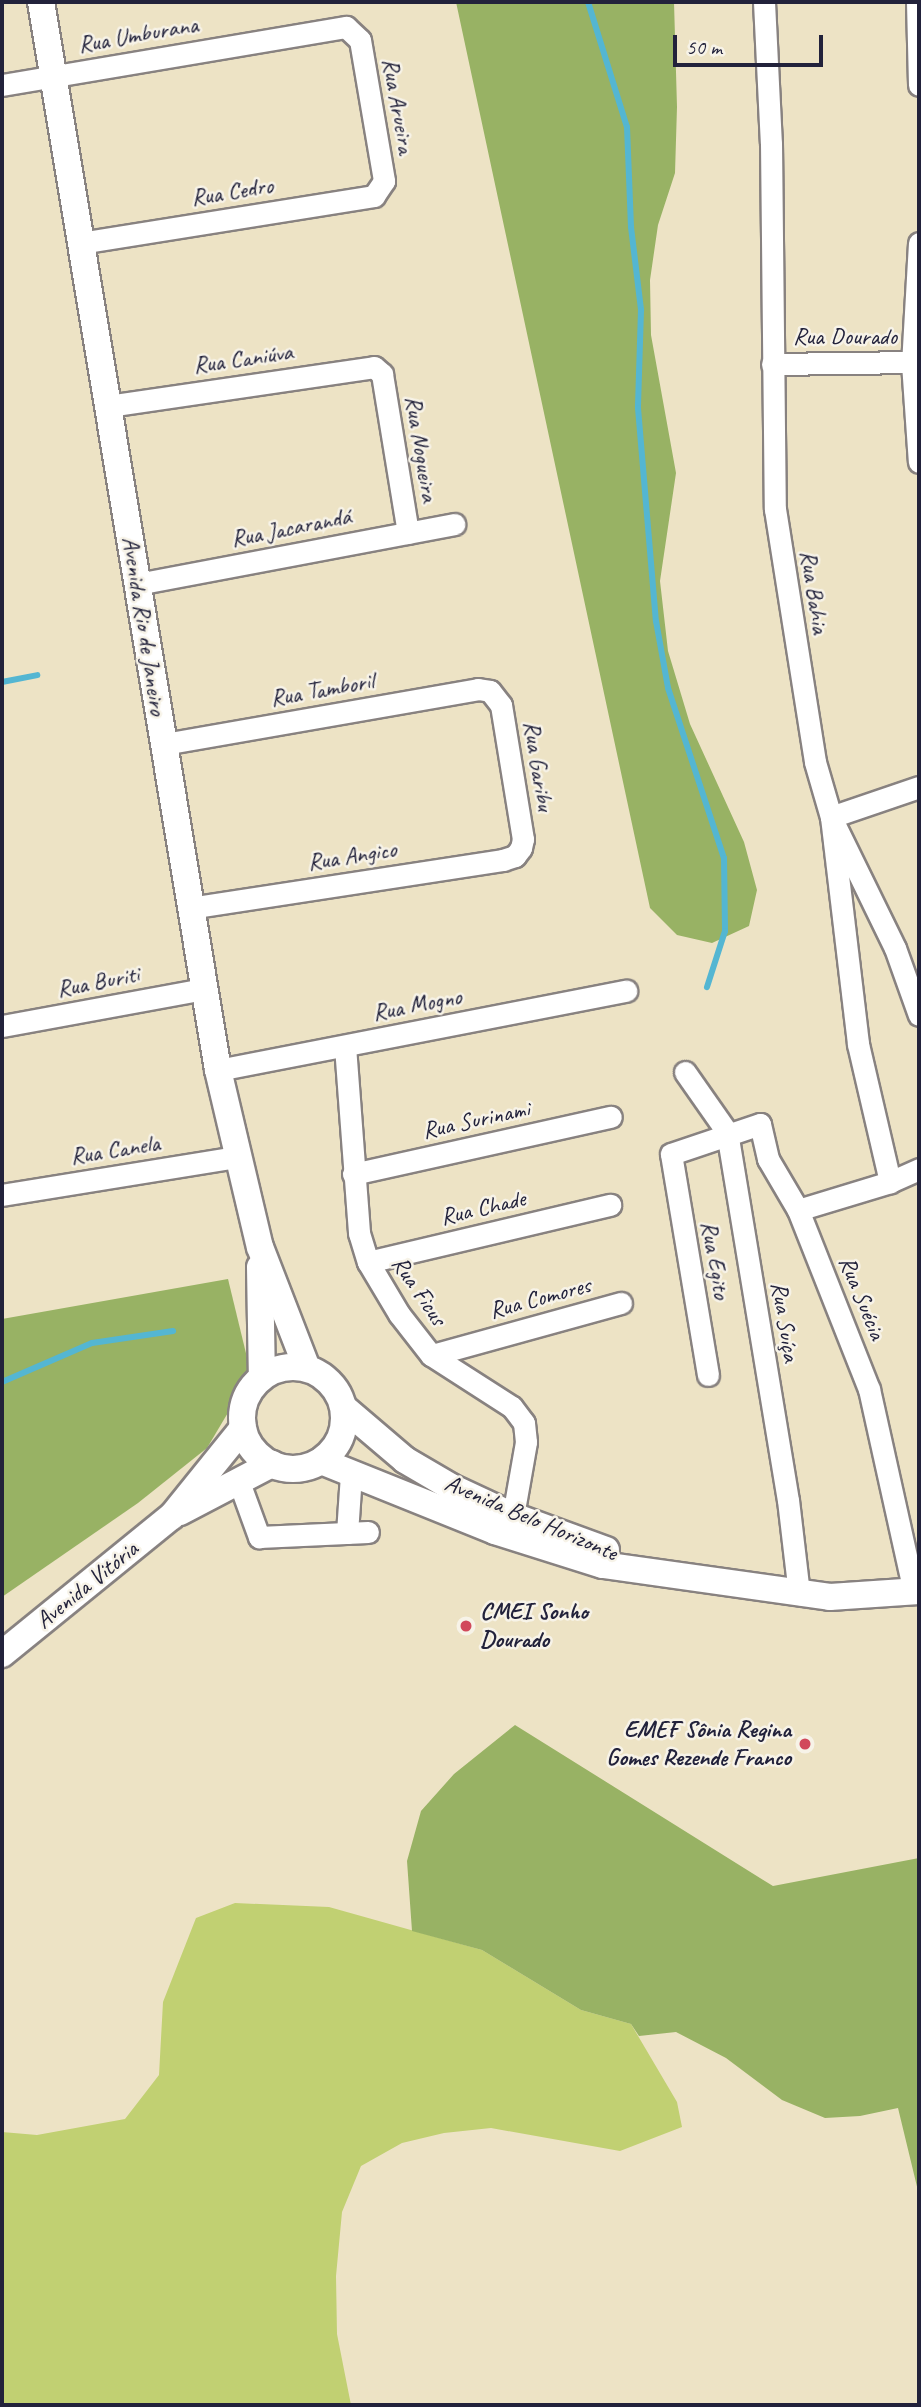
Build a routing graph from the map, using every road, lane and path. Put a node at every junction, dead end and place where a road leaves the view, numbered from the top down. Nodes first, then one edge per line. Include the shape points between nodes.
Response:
1 (41, 2) edge
2 (764, 2) edge
3 (917, 2) edge
4 (360, 40) joint
5 (53, 76) junction
6 (2, 85) edge
7 (919, 85) edge
8 (384, 181) joint
9 (82, 243) junction
10 (919, 243) edge
11 (916, 363) edge
12 (772, 364) junction
13 (382, 374) joint
14 (108, 406) junction
15 (919, 462) edge
16 (454, 524) dead end
17 (408, 533) junction
18 (137, 584) junction
19 (490, 691) joint
20 (164, 744) junction
21 (919, 787) edge
22 (831, 817) junction
23 (519, 852) joint
24 (191, 908) junction
25 (204, 989) junction
26 (625, 991) dead end
27 (919, 1014) edge
28 (2, 1026) edge
29 (345, 1045) junction
30 (218, 1070) junction
31 (685, 1072) dead end
32 (611, 1117) dead end
33 (727, 1132) junction
34 (671, 1154) joint
35 (236, 1157) junction
36 (919, 1169) edge
37 (353, 1174) junction
38 (890, 1182) junction
39 (2, 1195) edge
40 (610, 1205) dead end
41 (798, 1210) junction
42 (260, 1247) junction
43 (368, 1262) junction
44 (621, 1303) dead end
45 (432, 1355) junction
46 (307, 1368) junction
47 (708, 1375) dead end
48 (262, 1377) junction
49 (344, 1408) junction
50 (243, 1428) junction
51 (321, 1461) junction
52 (272, 1464) junction
53 (351, 1474) junction
54 (239, 1482) junction
55 (172, 1516) junction
56 (513, 1516) junction
57 (656, 1571) junction
58 (917, 1591) edge
59 (799, 1594) junction
60 (2, 1654) edge

1 - 5 street, Avenida Rio de Janeiro
2 - 12 street, Rua Bahia via 771,143
3 - 7 street
4 - 5 street, Rua Umburana via 346,27
4 - 8 street, Rua Arueira
5 - 6 street, Rua Umburana
5 - 9 street, Avenida Rio de Janeiro
8 - 9 street, Rua Cedro via 374,196
9 - 14 street, Avenida Rio de Janeiro
10 - 11 street
11 - 12 street, Rua Dourado
11 - 15 street
12 - 22 street, Rua Bahia via 775,509 815,762
13 - 14 street, Rua Caniúva via 374,366
13 - 17 street, Rua Nogueira
14 - 18 street, Avenida Rio de Janeiro
16 - 17 street, Rua Jacarandá
17 - 18 street, Rua Jacarandá
18 - 20 street, Avenida Rio de Janeiro
19 - 20 street, Rua Tamboril via 470,690
19 - 23 street, Rua Garibu via 501,705 523,839
20 - 24 street, Avenida Rio de Janeiro
21 - 22 street
22 - 27 street via 895,948
22 - 38 street, Rua Bahia via 858,1044
23 - 24 street, Rua Angico via 503,860
24 - 25 street, Avenida Rio de Janeiro
25 - 28 street, Rua Buriti
25 - 30 street, Avenida Rio de Janeiro
26 - 29 street, Rua Mogno
29 - 30 street, Rua Mogno
29 - 37 street, Rua Ficus
30 - 35 street, Avenida Rio de Janeiro
31 - 33 street, Rua Suíça
32 - 37 street, Rua Surinami
33 - 34 street, Rua Suécia
33 - 41 street, Rua Suécia via 760,1124 768,1159
33 - 59 street, Rua Suíça via 788,1500
34 - 47 street, Rua Egito
35 - 39 street, Rua Canela
35 - 42 street, Avenida Rio de Janeiro
36 - 38 street
37 - 43 street, Rua Ficus via 359,1233
38 - 41 street
40 - 43 street, Rua Chade
41 - 58 street, Rua Suécia via 869,1390
42 - 46 street, Avenida Rio de Janeiro
42 - 48 street, Avenida Rio de Janeiro
43 - 45 street, Rua Ficus via 398,1314
44 - 45 street, Rua Comores
45 - 56 street, Rua Ficus via 512,1408 524,1423 526,1442
46 - 48 street via 284,1367
46 - 49 street via 331,1383
48 - 50 street via 245,1399
49 - 51 street via 341,1438
49 - 56 street, Avenida Belo Horizonte via 405,1460
50 - 52 street via 253,1449
50 - 55 street, Avenida Vitória
51 - 52 street via 297,1469
51 - 53 street, Avenida Belo Horizonte
52 - 54 street, Avenida Vitória
53 - 54 street via 357,1532 259,1537
53 - 57 street, Avenida Belo Horizonte via 561,1553 603,1565
54 - 55 street, Avenida Vitória
55 - 60 street, Avenida Vitória
56 - 57 street, Avenida Belo Horizonte
57 - 59 street, Avenida Belo Horizonte
58 - 59 street, Avenida Belo Horizonte via 830,1597

